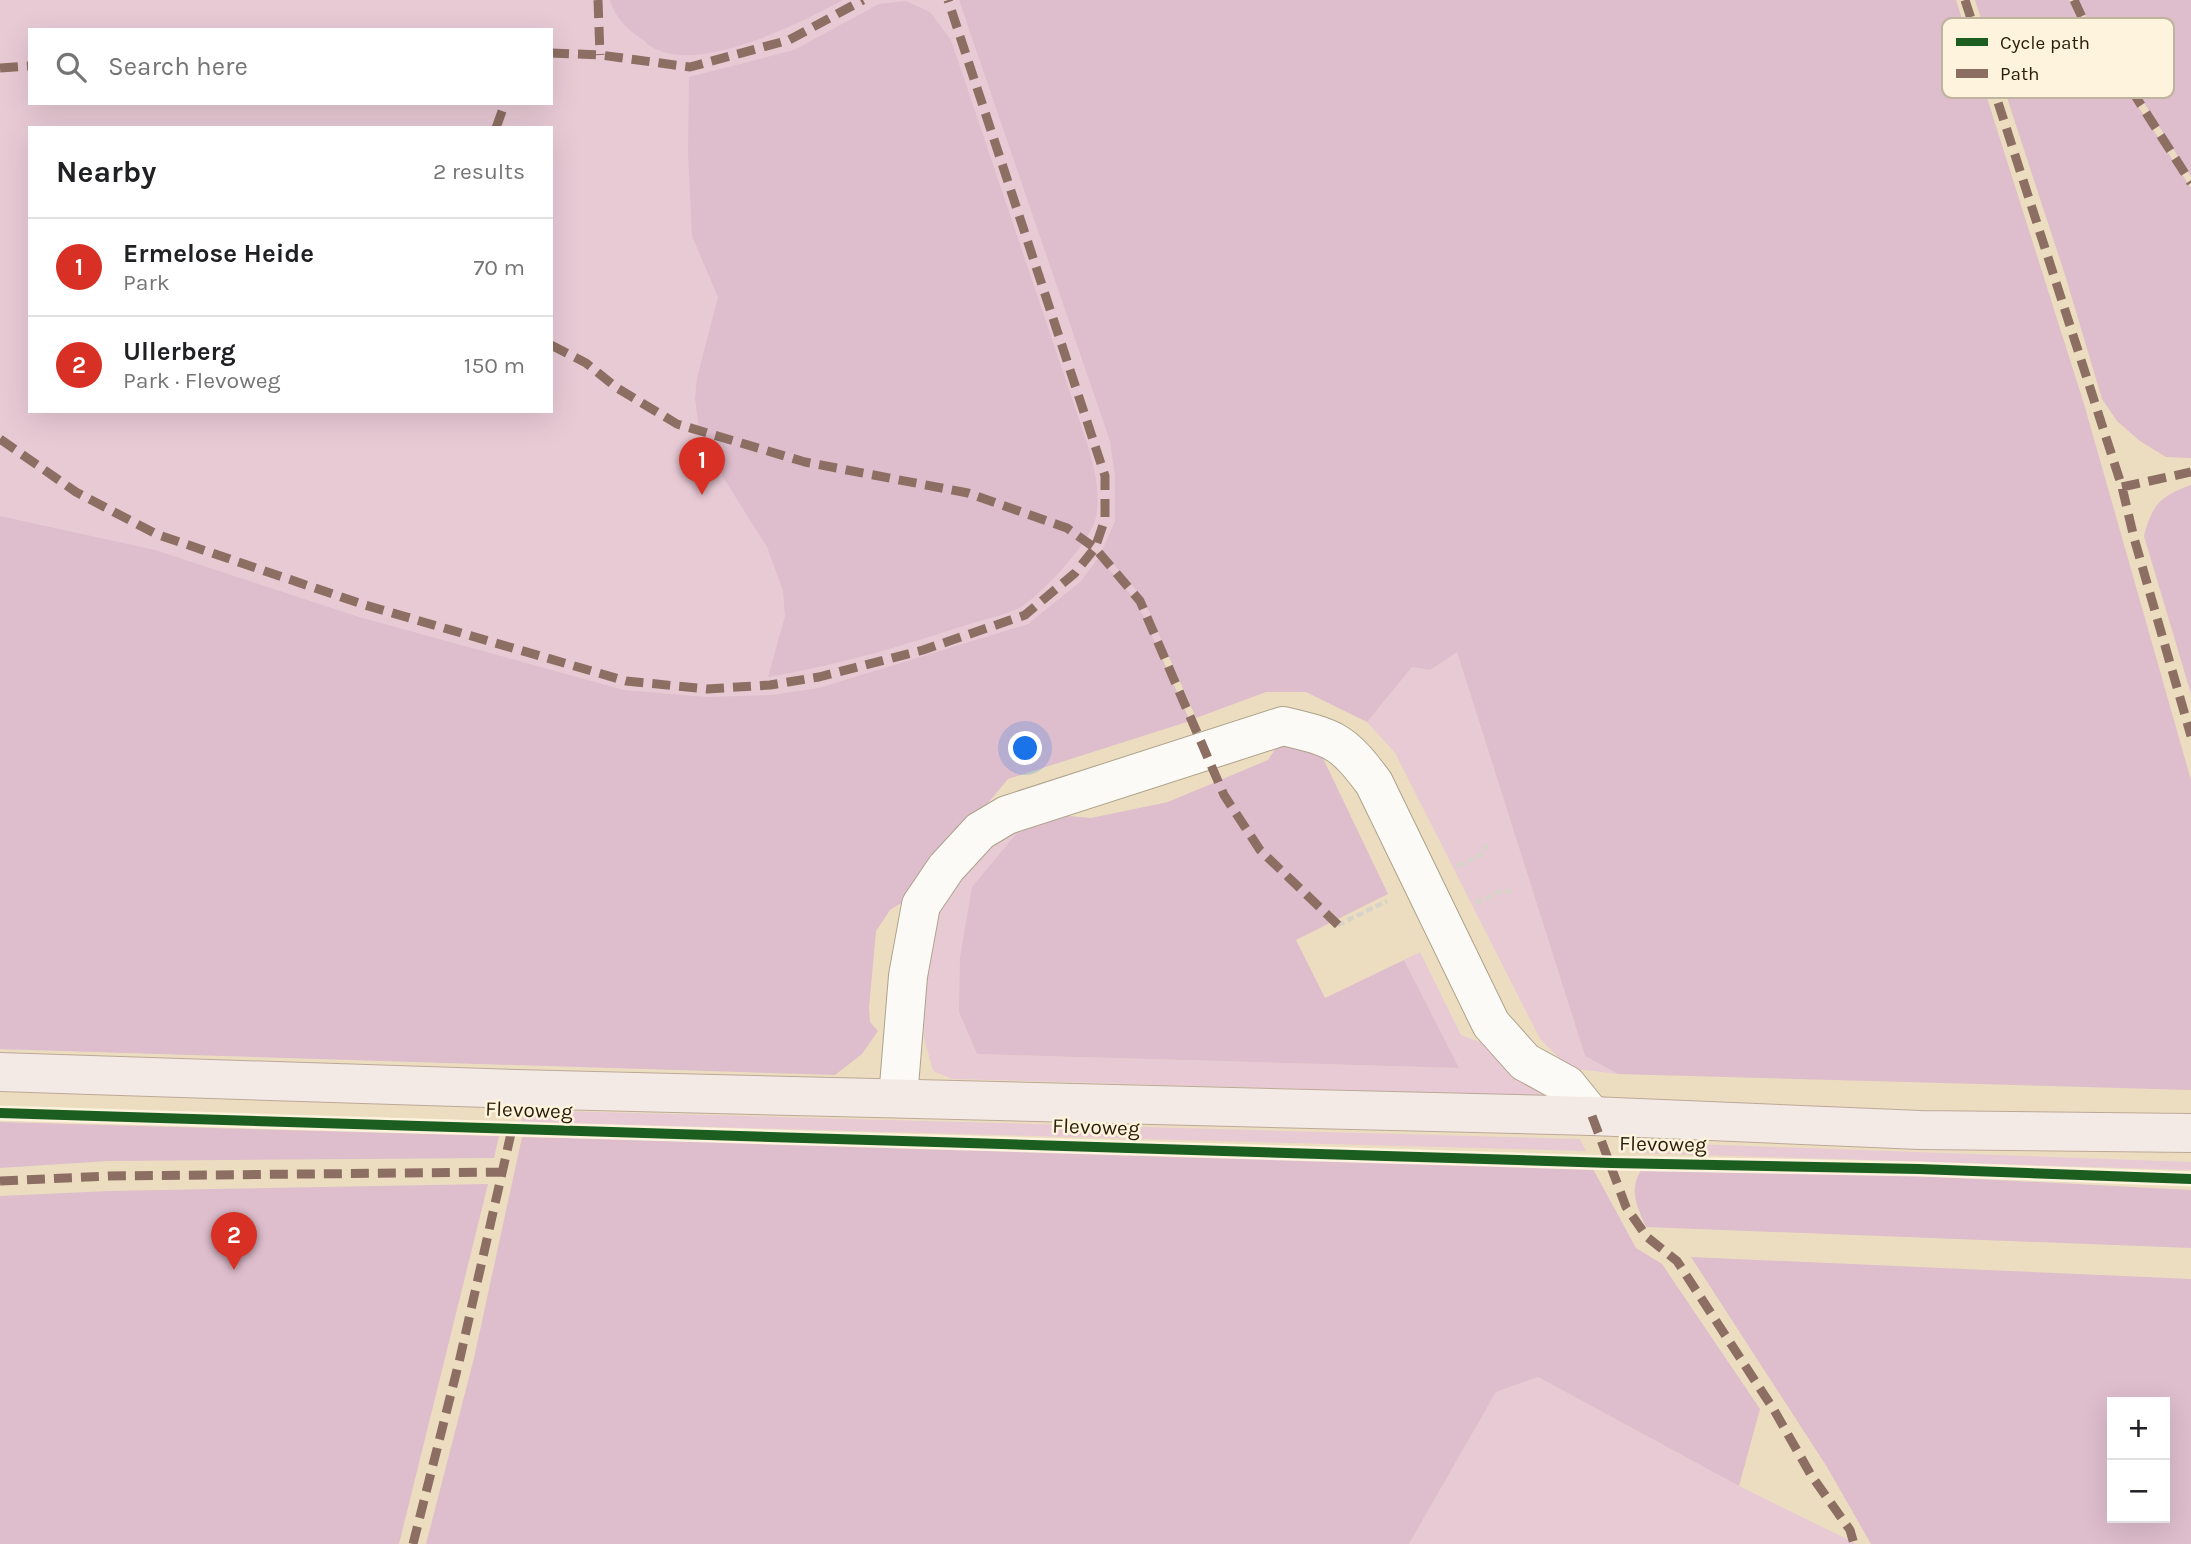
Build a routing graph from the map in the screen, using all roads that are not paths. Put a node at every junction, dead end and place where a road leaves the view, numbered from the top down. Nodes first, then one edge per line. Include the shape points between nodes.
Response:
1 (0, 1072) edge
2 (898, 1098) junction
3 (1592, 1116) junction
4 (2191, 1133) edge

1 - 2 main road, Flevoweg
2 - 3 main road, Flevoweg
2 - 3 lane via 908,976 921,905 980,831 1007,816 1283,726 1324,735 1351,752 1374,783 1491,1024 1525,1062 1567,1085
3 - 4 main road, Flevoweg via 1920,1130

